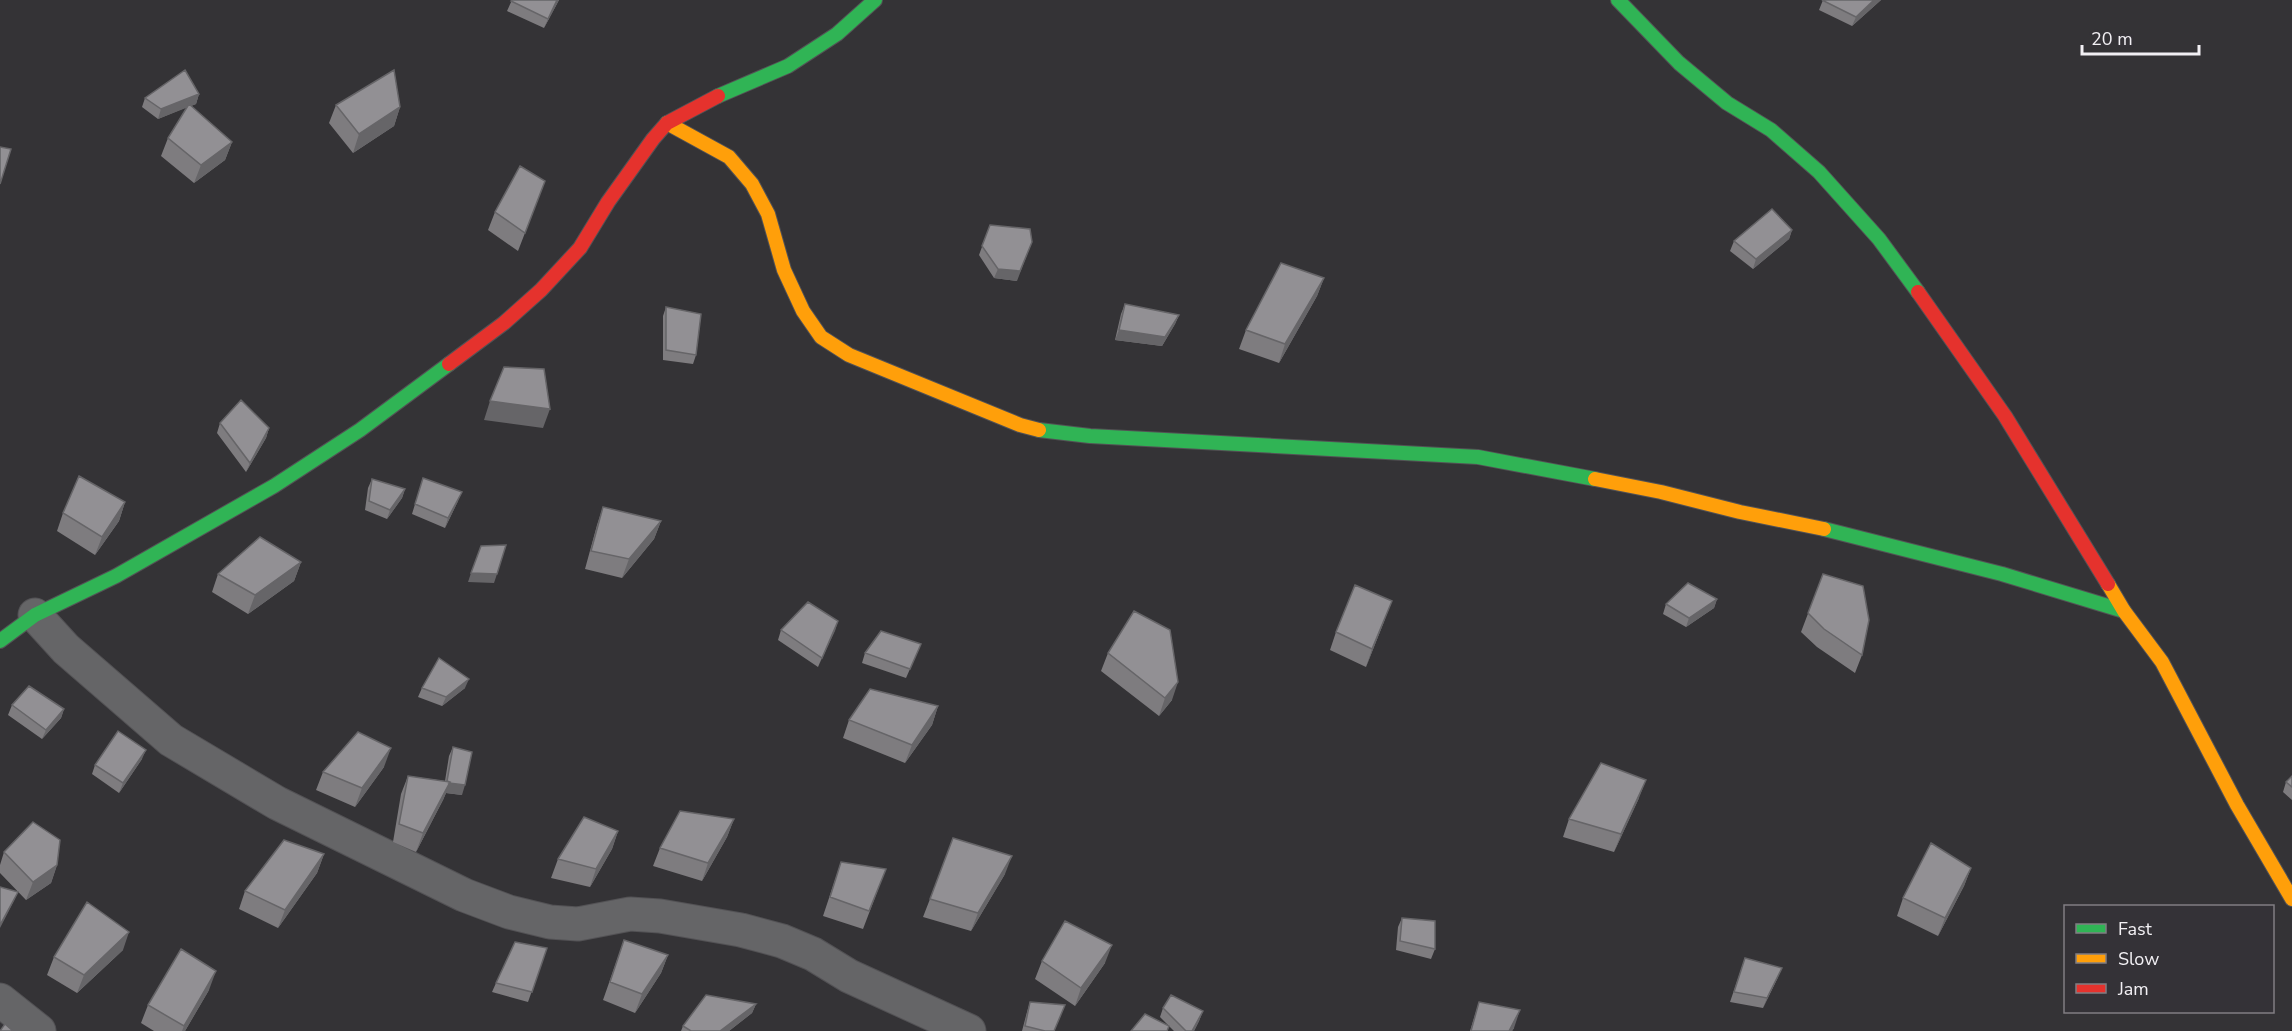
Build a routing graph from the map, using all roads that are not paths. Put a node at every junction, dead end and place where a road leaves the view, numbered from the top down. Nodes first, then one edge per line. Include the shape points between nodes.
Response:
1 (876, 0) edge
2 (1618, 0) edge
3 (667, 123) junction
4 (2124, 611) junction
5 (35, 615) junction
6 (0, 641) edge
7 (2292, 898) edge
8 (0, 1000) edge
9 (39, 1031) edge
10 (969, 1031) edge

1 - 3 street via 837,34 788,66 708,100
2 - 4 street via 1679,63 1727,103 1771,130 1819,172 1879,239 2005,416
3 - 4 street via 729,157 752,184 768,214 784,270 803,311 821,337 849,355 1020,425 1090,436 1478,457 1815,527 2002,574
3 - 5 street via 608,202 580,248 542,290 504,323 360,430 274,486 117,576
4 - 7 street via 2162,662 2237,805
5 - 6 street
5 - 10 street via 66,649 171,740 277,803 464,895 550,922 578,924 630,914 660,916 782,941
8 - 9 street

